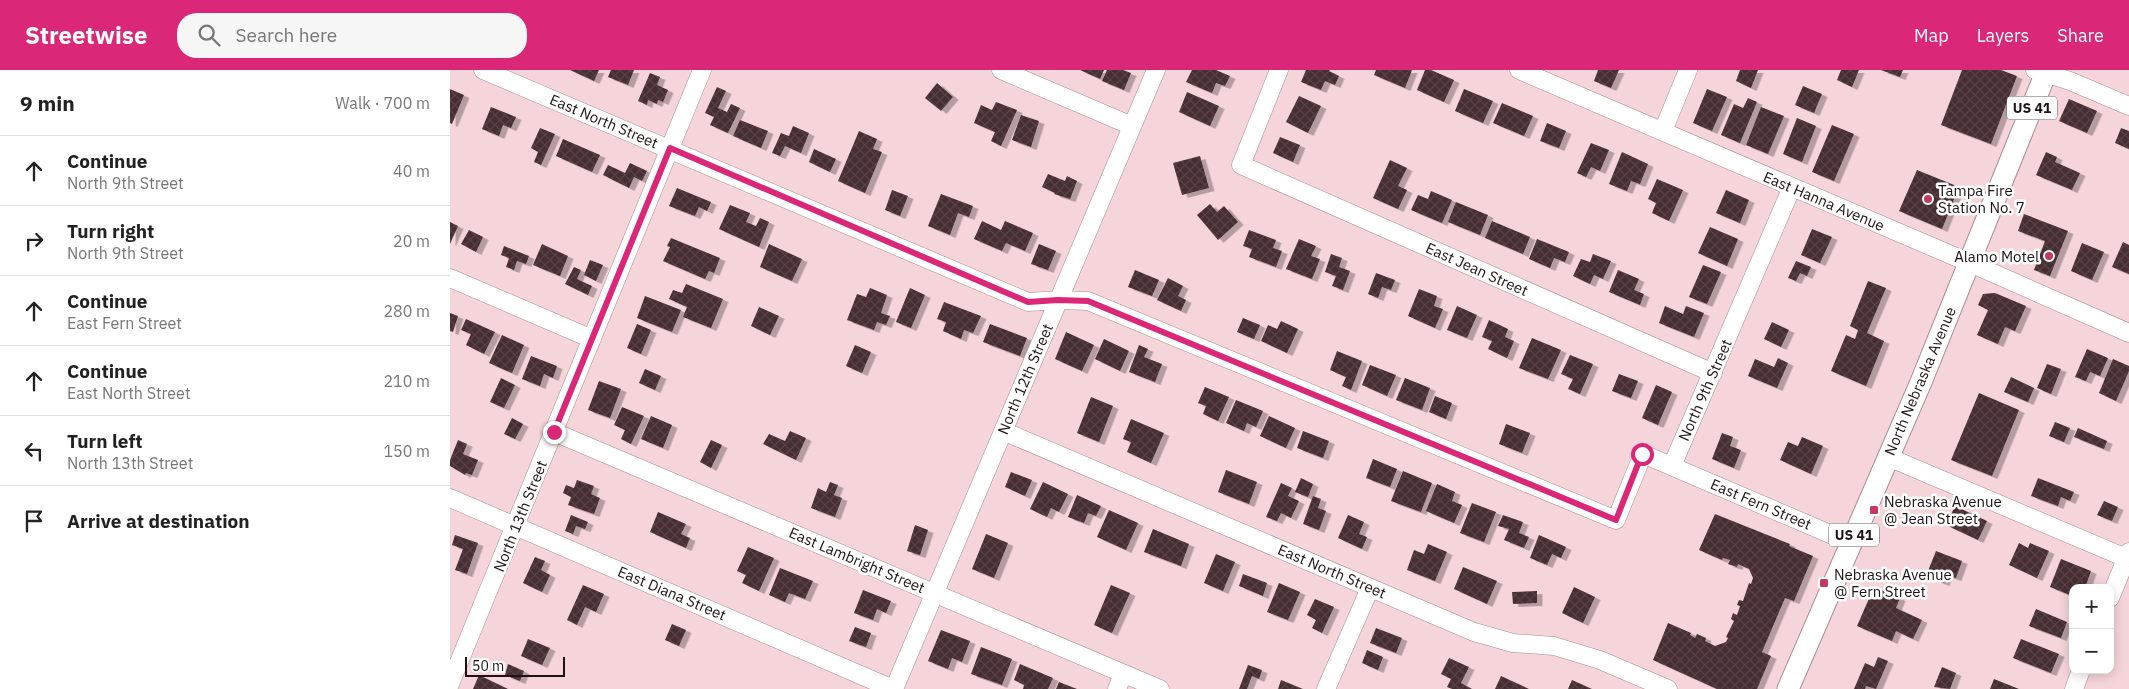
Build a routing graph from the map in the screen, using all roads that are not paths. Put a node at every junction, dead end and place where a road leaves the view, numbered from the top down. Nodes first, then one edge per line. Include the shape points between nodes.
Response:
1 (483, 70) edge
2 (702, 70) edge
3 (1001, 70) edge
4 (1156, 70) edge
5 (1279, 70) edge
6 (1519, 70) edge
7 (1688, 70) edge
8 (2043, 71) edge
9 (2129, 106) edge
10 (1132, 126) junction
11 (1663, 131) junction
12 (670, 148) junction
13 (1792, 187) junction
14 (1970, 263) junction
15 (450, 278) edge
16 (1058, 300) junction
17 (2129, 333) edge
18 (592, 339) junction
19 (1713, 373) junction
20 (1003, 431) junction
21 (554, 432) junction
22 (1888, 457) junction
23 (1672, 466) junction
24 (450, 498) edge
25 (516, 526) junction
26 (1851, 543) junction
27 (2128, 555) edge
28 (1370, 588) junction
29 (2114, 588) edge
30 (933, 593) junction
31 (2080, 674) edge
32 (1120, 681) edge
33 (450, 684) edge
34 (894, 689) edge
35 (1160, 689) edge
36 (1326, 689) edge
37 (1668, 689) edge
38 (1788, 689) edge
39 (2074, 689) edge

1 - 12 street, East North Street
2 - 12 street, North 13th Street
3 - 10 street
4 - 10 street, North 12th Street
5 - 19 street, East Jean Street via 1241,166
6 - 11 street, East Hanna Avenue
7 - 11 street
8 - 9 street
8 - 14 main road, North Nebraska Avenue / US 41
10 - 16 street, North 12th Street
11 - 13 street, East Hanna Avenue
12 - 16 street, East North Street via 1028,302
12 - 18 street, North 13th Street
13 - 14 street, East Hanna Avenue
13 - 19 street, North 9th Street
14 - 17 street, East Hanna Avenue
14 - 22 main road, North Nebraska Avenue / US 41
15 - 18 street
16 - 20 street, North 12th Street
16 - 23 street via 1088,301 1616,520 1642,454
18 - 21 street, North 13th Street
19 - 23 street, North 9th Street
20 - 28 street, East North Street
20 - 30 street, North 12th Street
21 - 25 street, North 13th Street
21 - 30 street, East Lambright Street
22 - 26 main road, North Nebraska Avenue / US 41
22 - 27 street
23 - 26 street, East Fern Street
24 - 25 street, East Diana Street
25 - 33 street, North 13th Street
25 - 34 street, East Diana Street
26 - 38 main road, North Nebraska Avenue / US 41
27 - 29 street
28 - 36 street
28 - 37 street, East North Street via 1474,632 1513,643 1554,646 1600,660
30 - 32 street, East Lambright Street
30 - 34 street, North 12th Street
31 - 39 street
32 - 35 street, East Lambright Street

